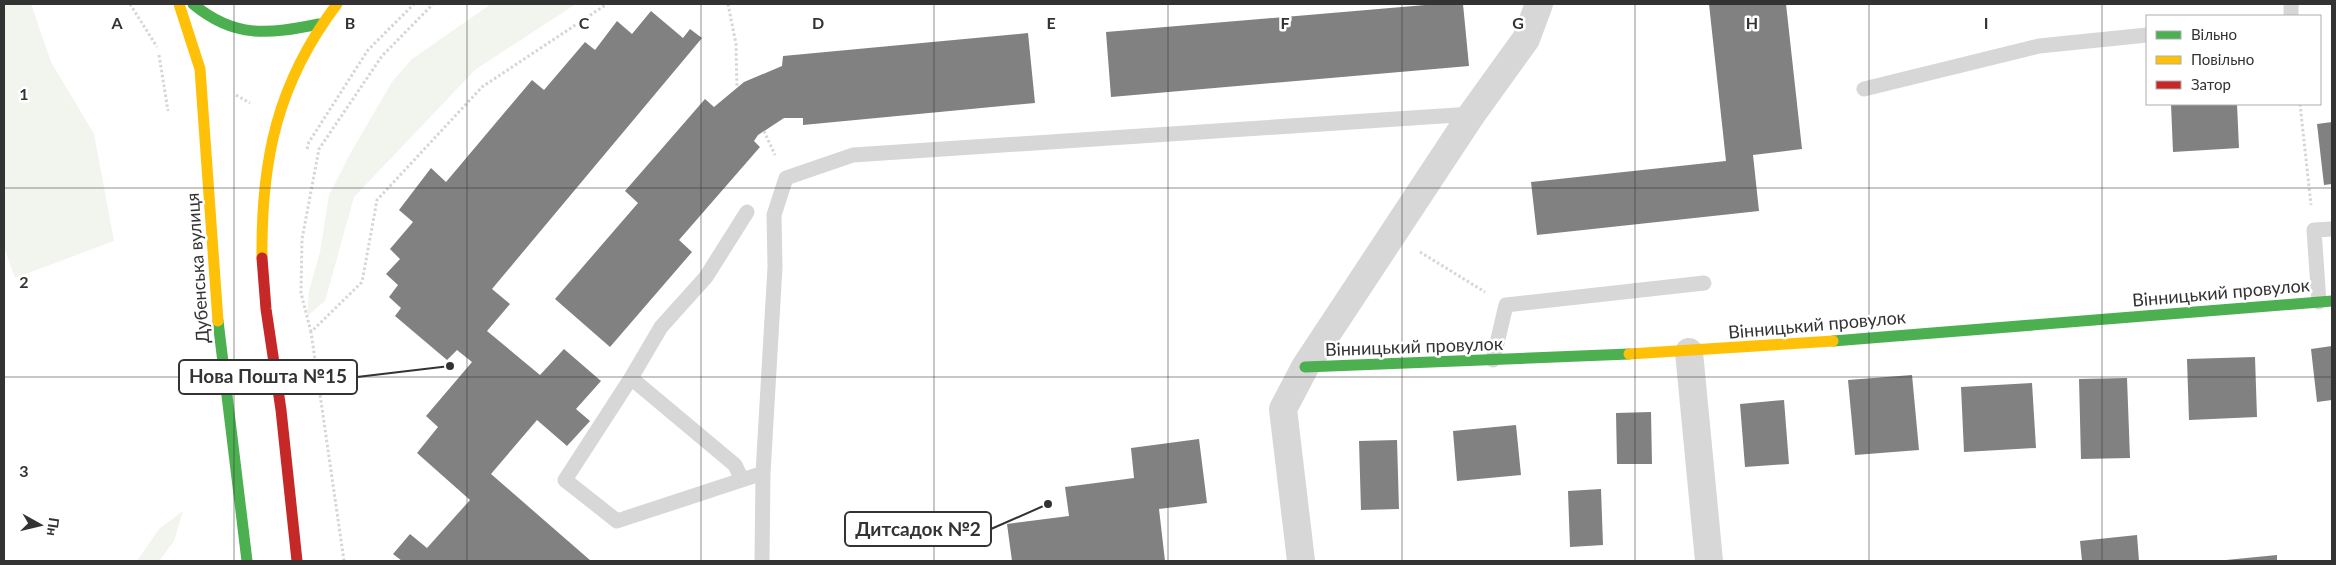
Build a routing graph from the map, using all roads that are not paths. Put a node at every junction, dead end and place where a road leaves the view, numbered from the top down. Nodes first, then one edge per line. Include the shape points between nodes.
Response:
1 (179, 4) edge
2 (193, 4) edge
3 (337, 4) edge
4 (1540, 4) edge
5 (319, 24) junction
6 (2146, 34) edge
7 (1864, 88) dead end
8 (1472, 114) junction
9 (747, 212) dead end
10 (2332, 229) edge
11 (1704, 283) dead end
12 (2325, 301) edge
13 (1689, 352) junction
14 (1493, 360) junction
15 (1304, 367) junction
16 (631, 378) junction
17 (763, 474) junction
18 (742, 480) junction
19 (247, 561) edge
20 (297, 561) edge
21 (762, 561) edge
22 (1301, 561) edge
23 (1709, 561) edge

1 - 19 main road, Дубенська вулиця via 201,76 218,334
2 - 5 main road via 206,16 266,33
3 - 5 main road
4 - 8 street via 1526,39
5 - 20 main road via 277,119 263,205 264,293 281,410
6 - 7 lane via 2038,46
8 - 15 street via 1394,236
8 - 17 lane via 853,154 786,178 774,215 775,267
9 - 16 lane via 706,277 661,327
10 - 12 lane via 2314,230
11 - 14 lane via 1506,305
12 - 13 main road, Вінницький провулок
13 - 14 main road, Вінницький провулок
13 - 23 street
14 - 15 main road, Вінницький провулок
15 - 22 street via 1283,409
16 - 18 lane via 735,465
16 - 18 lane via 565,480 617,521
17 - 18 lane
17 - 21 lane

